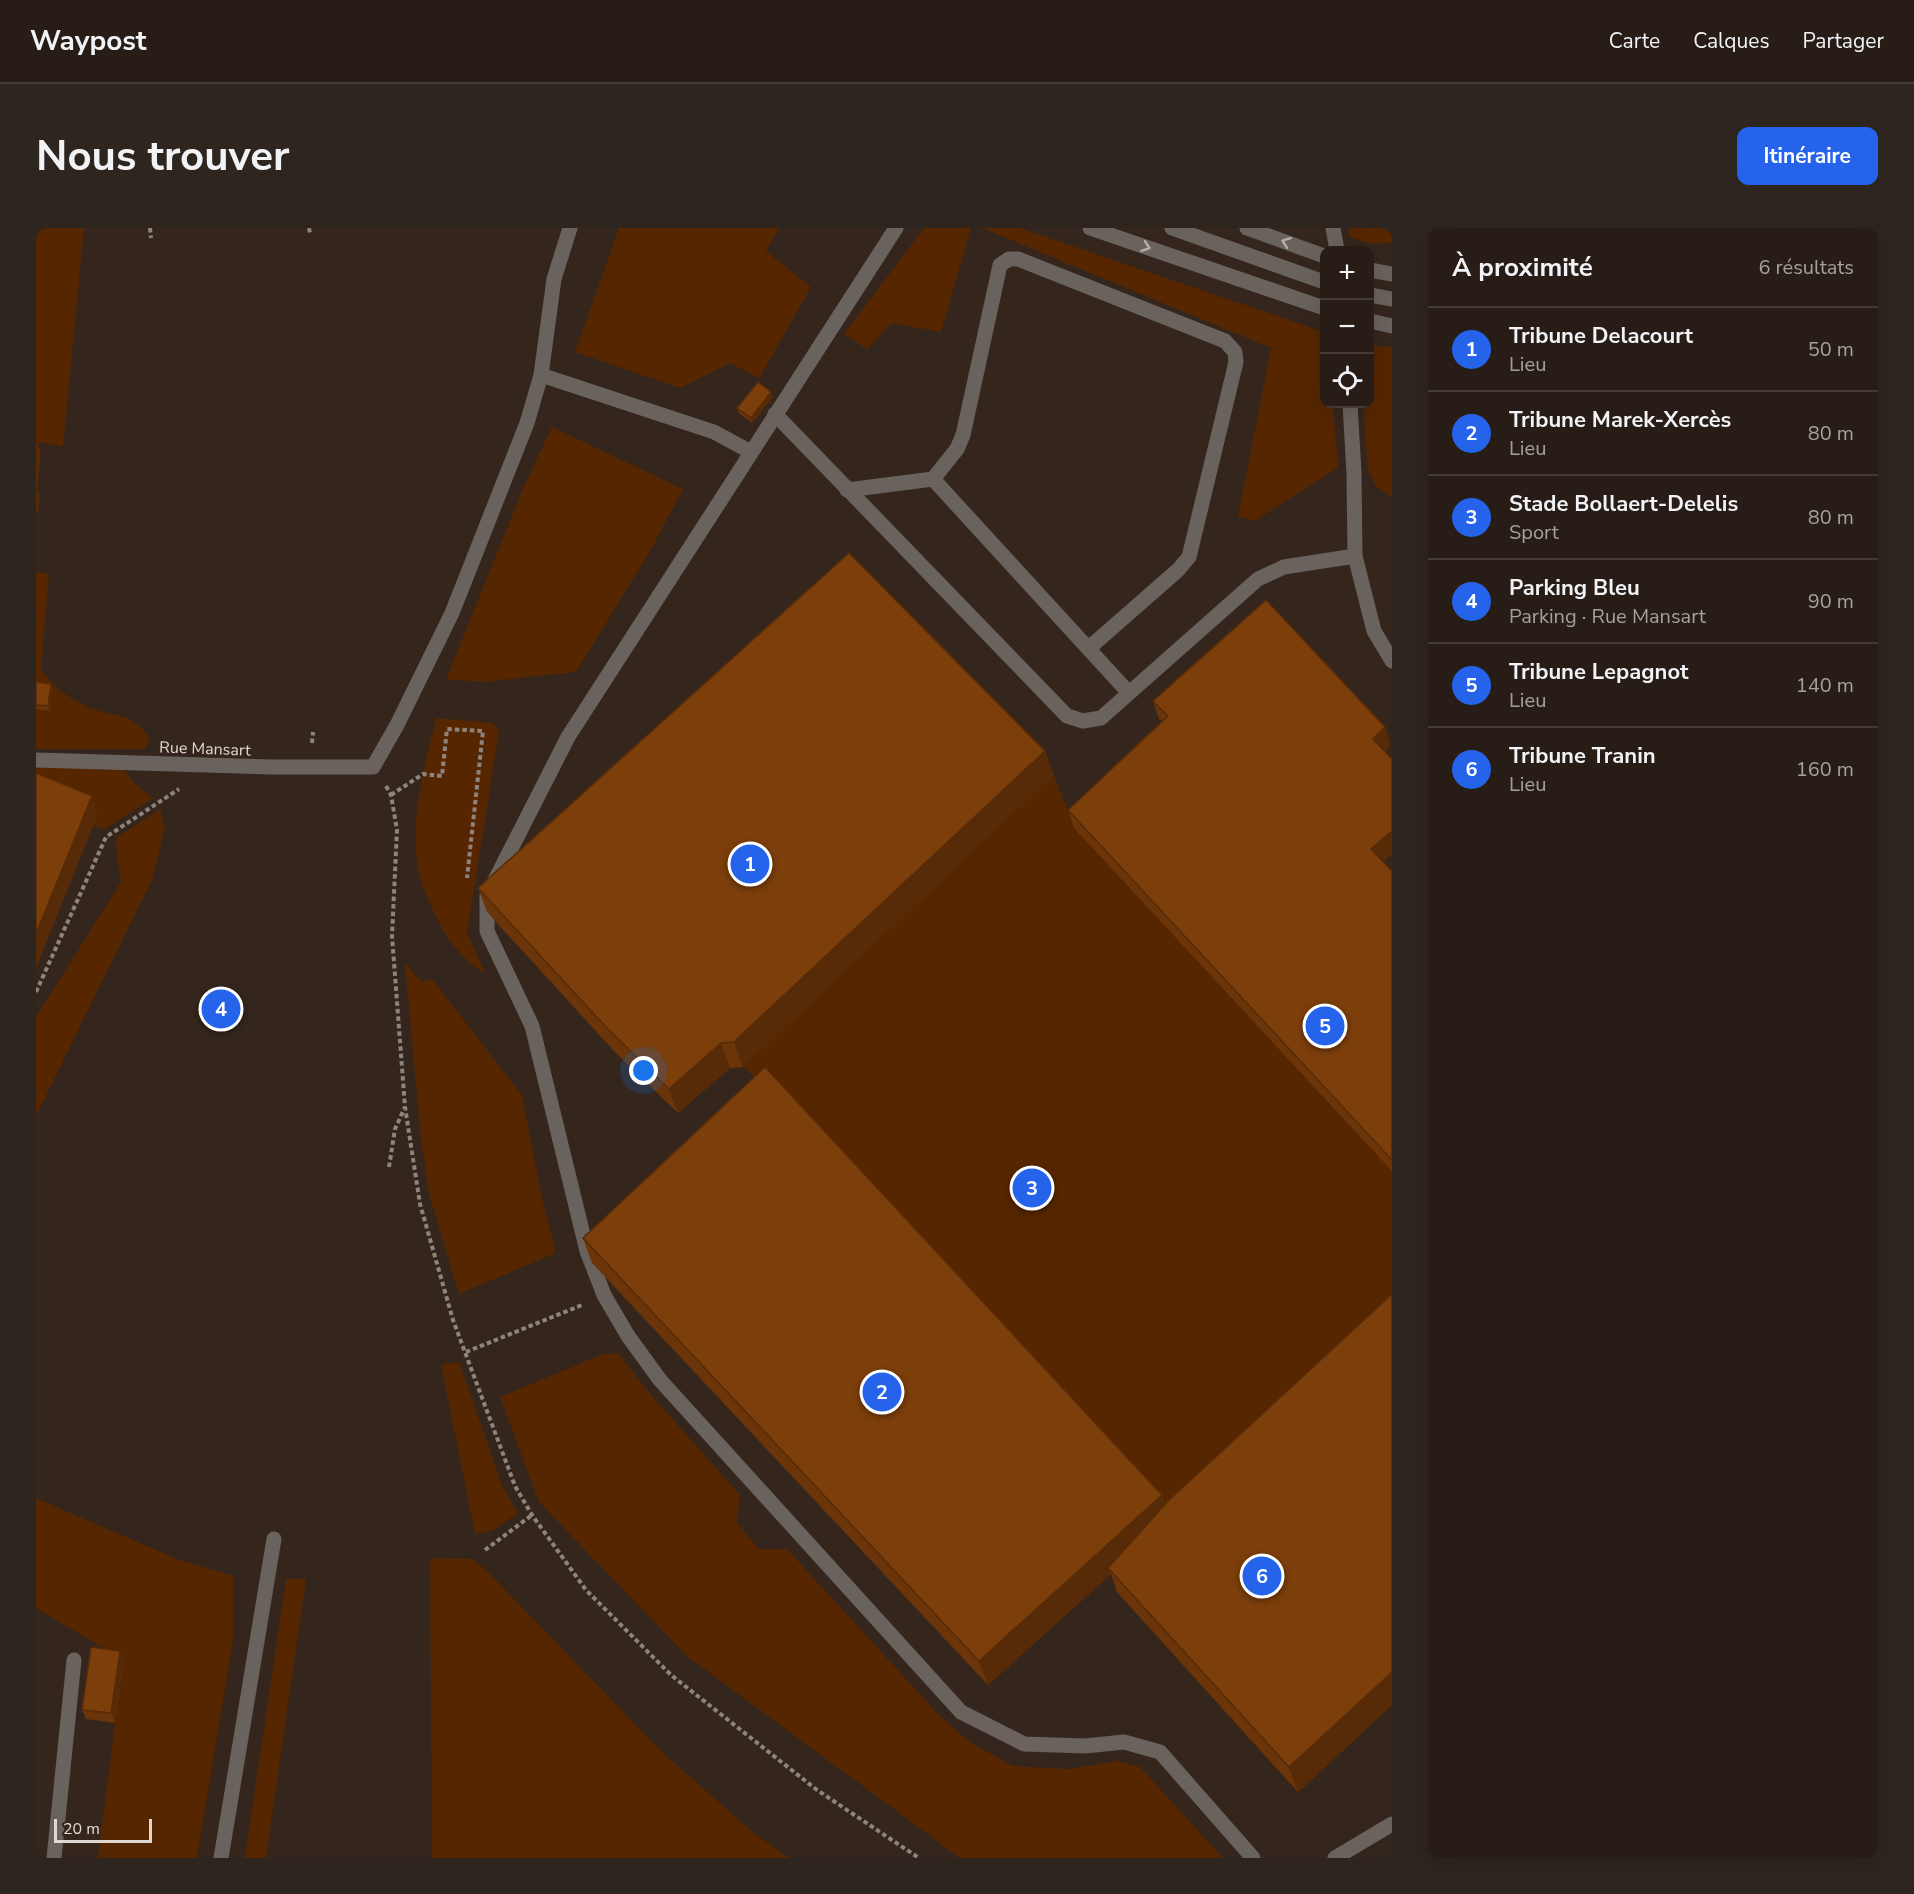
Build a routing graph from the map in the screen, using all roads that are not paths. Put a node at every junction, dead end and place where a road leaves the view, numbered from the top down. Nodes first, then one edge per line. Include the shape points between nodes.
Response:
1 (570, 228) edge
2 (896, 228) edge
3 (1090, 228) edge
4 (1172, 228) edge
5 (1247, 228) edge
6 (1334, 228) edge
7 (1336, 246) edge
8 (1320, 255) edge
9 (1374, 271) edge
10 (1392, 274) edge
11 (1320, 281) edge
12 (1374, 296) edge
13 (1392, 299) edge
14 (1320, 307) edge
15 (1374, 322) edge
16 (1392, 326) edge
17 (541, 375) junction
18 (1350, 408) edge
19 (775, 414) junction
20 (751, 452) junction
21 (933, 479) junction
22 (847, 490) junction
23 (1355, 556) junction
24 (1089, 648) junction
25 (1392, 661) edge
26 (1129, 693) junction
27 (36, 760) edge
28 (274, 1539) dead end
29 (74, 1660) dead end
30 (1392, 1824) edge
31 (54, 1858) edge
32 (222, 1858) edge
33 (1253, 1858) edge
34 (1335, 1858) edge

1 - 17 street via 554,279
2 - 19 street
3 -> 14 street
4 - 11 street
8 -> 5 street
6 - 7 street
9 - 10 street
12 - 13 street
15 - 16 street
17 - 20 street via 714,432
17 - 27 street, Rue Mansart via 515,455 452,613 373,767 271,768
18 - 23 street
19 - 20 street
19 - 22 street
20 - 33 street via 568,737 487,896 487,931 532,1026 587,1251 604,1295 660,1380 961,1712 1024,1744 1085,1746 1124,1742 1160,1752
21 - 22 street
21 - 24 street
21 - 24 street via 963,435 1000,266 1009,260 1018,259 1230,346 1236,362 1189,557
22 - 26 street via 1067,716 1083,721 1101,718
23 - 25 street via 1374,631
23 - 26 street via 1284,567 1258,579
24 - 26 street
28 - 32 street
29 - 31 street
30 - 34 street

